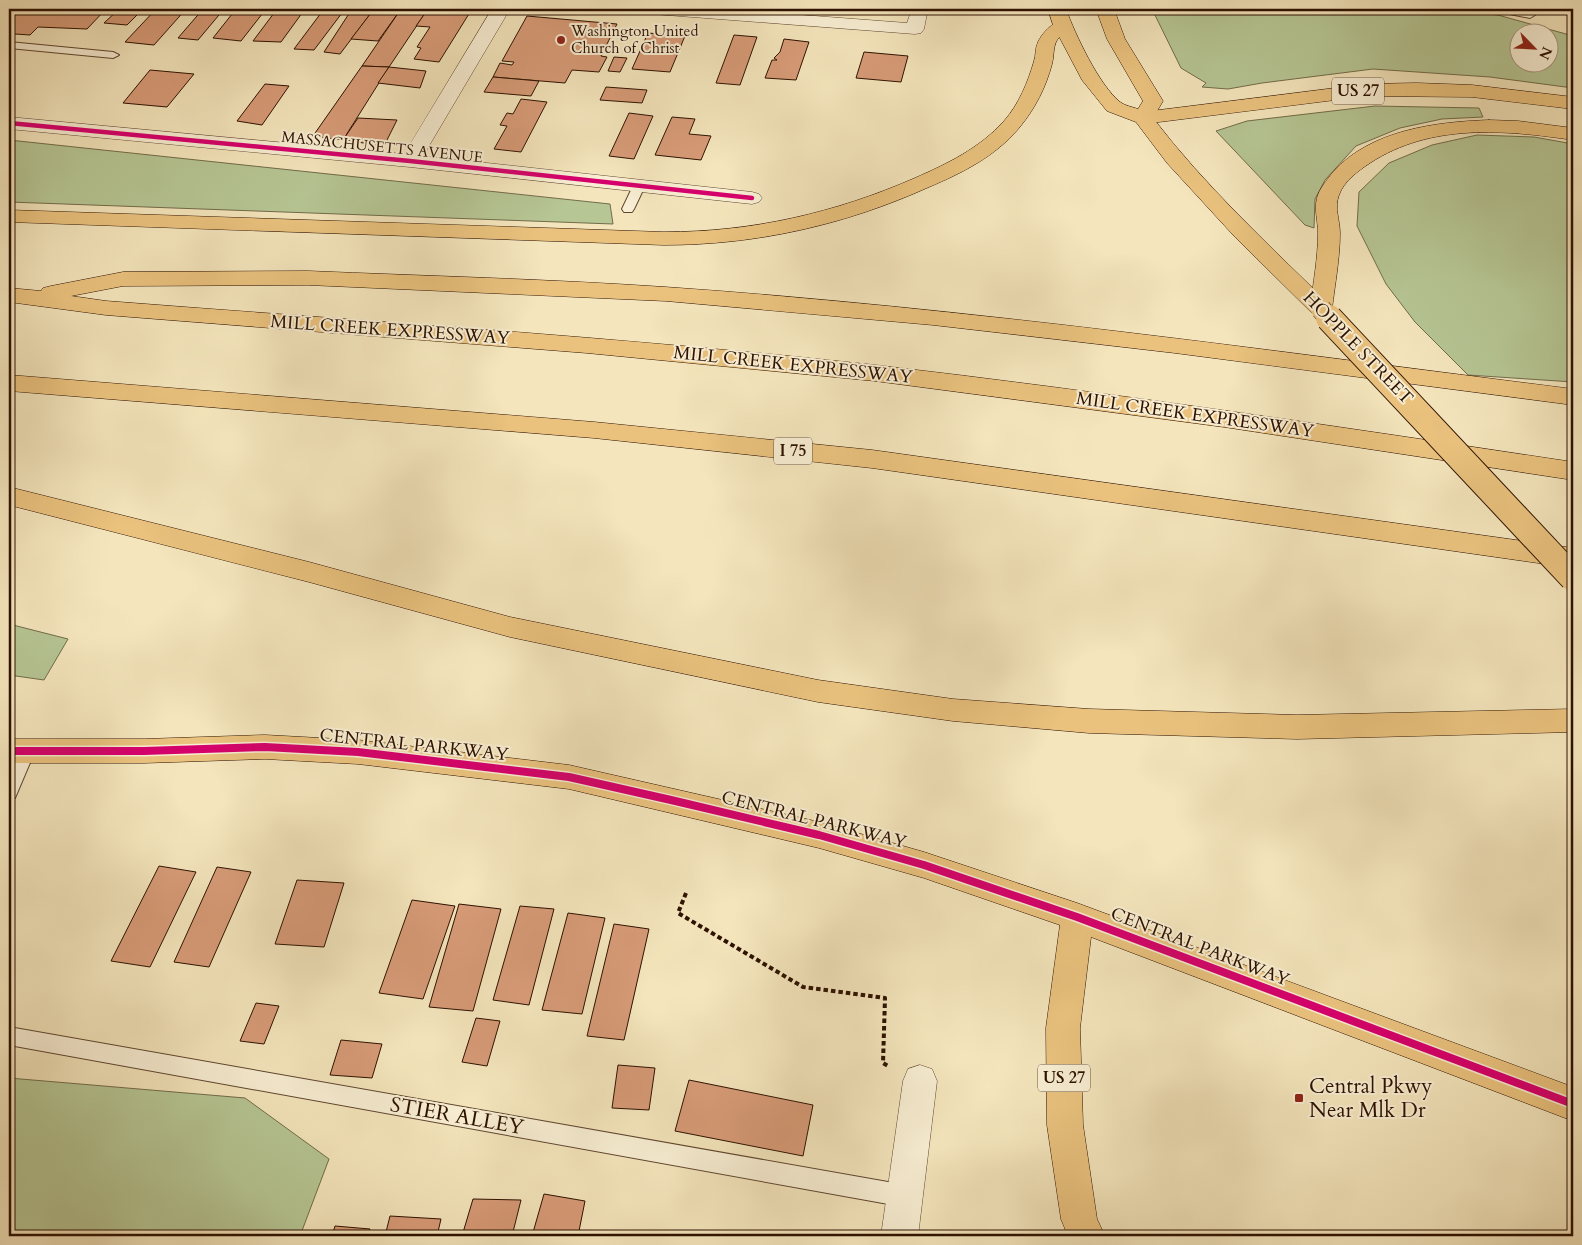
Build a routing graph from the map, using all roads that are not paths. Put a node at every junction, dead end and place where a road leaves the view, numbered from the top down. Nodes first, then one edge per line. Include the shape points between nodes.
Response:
1 (501, 9) edge
2 (653, 9) edge
3 (1105, 9) edge
4 (1498, 9) edge
5 (1528, 9) edge
6 (918, 13) dead end
7 (1059, 17) edge
8 (9, 45) edge
9 (113, 55) dead end
10 (1573, 103) edge
11 (1143, 118) junction
12 (9, 123) edge
13 (1573, 134) edge
14 (410, 161) junction
15 (639, 186) junction
16 (752, 198) dead end
17 (628, 209) dead end
18 (9, 216) edge
19 (9, 295) edge
20 (32, 297) junction
21 (1322, 309) junction
22 (9, 383) edge
23 (1573, 397) edge
24 (1573, 471) edge
25 (9, 496) edge
26 (1573, 558) edge
27 (1573, 578) edge
28 (1573, 721) edge
29 (18, 751) edge
30 (9, 793) edge
31 (1077, 917) junction
32 (9, 1036) edge
33 (920, 1081) road end
34 (1573, 1104) edge
35 (905, 1196) junction
36 (899, 1236) edge
37 (1086, 1236) edge

1 - 14 street
2 - 6 street via 915,29
3 - 11 main road via 1116,39 1153,101
4 - 5 lane via 1530,16
7 - 11 main road via 1092,80 1114,106
7 - 18 main road via 1047,42 1040,75 1029,99 1013,124 992,144 956,167 903,192 829,216 748,234 642,238
8 - 9 lane
10 - 11 main road, US 27 via 1472,91 1367,90
11 - 21 main road, HOPPLE STREET via 1174,159
12 - 14 street, MASSACHUSETTS AVENUE
13 - 21 main road via 1513,126 1433,130 1395,140 1365,155 1342,174 1328,197
14 - 15 street, MASSACHUSETTS AVENUE
15 - 16 street, MASSACHUSETTS AVENUE
15 - 17 lane
19 - 20 main road, MILL CREEK EXPRESSWAY
20 - 23 main road via 123,279 308,278 666,294 953,320
20 - 24 main road, MILL CREEK EXPRESSWAY via 106,308 683,353 875,373 1274,425
21 - 27 main road, HOPPLE STREET, bridge
22 - 26 main road, I 75 via 594,430 872,459
25 - 28 main road via 510,627 818,691 953,710 1089,721 1298,727
29 - 30 lane
29 - 31 main road, CENTRAL PARKWAY via 265,747 358,752 568,777 819,835 924,865
31 - 34 main road, CENTRAL PARKWAY
31 - 37 main road, US 27 via 1063,1028 1065,1125 1079,1219
32 - 35 lane, STIER ALLEY
33 - 35 street
35 - 36 street

